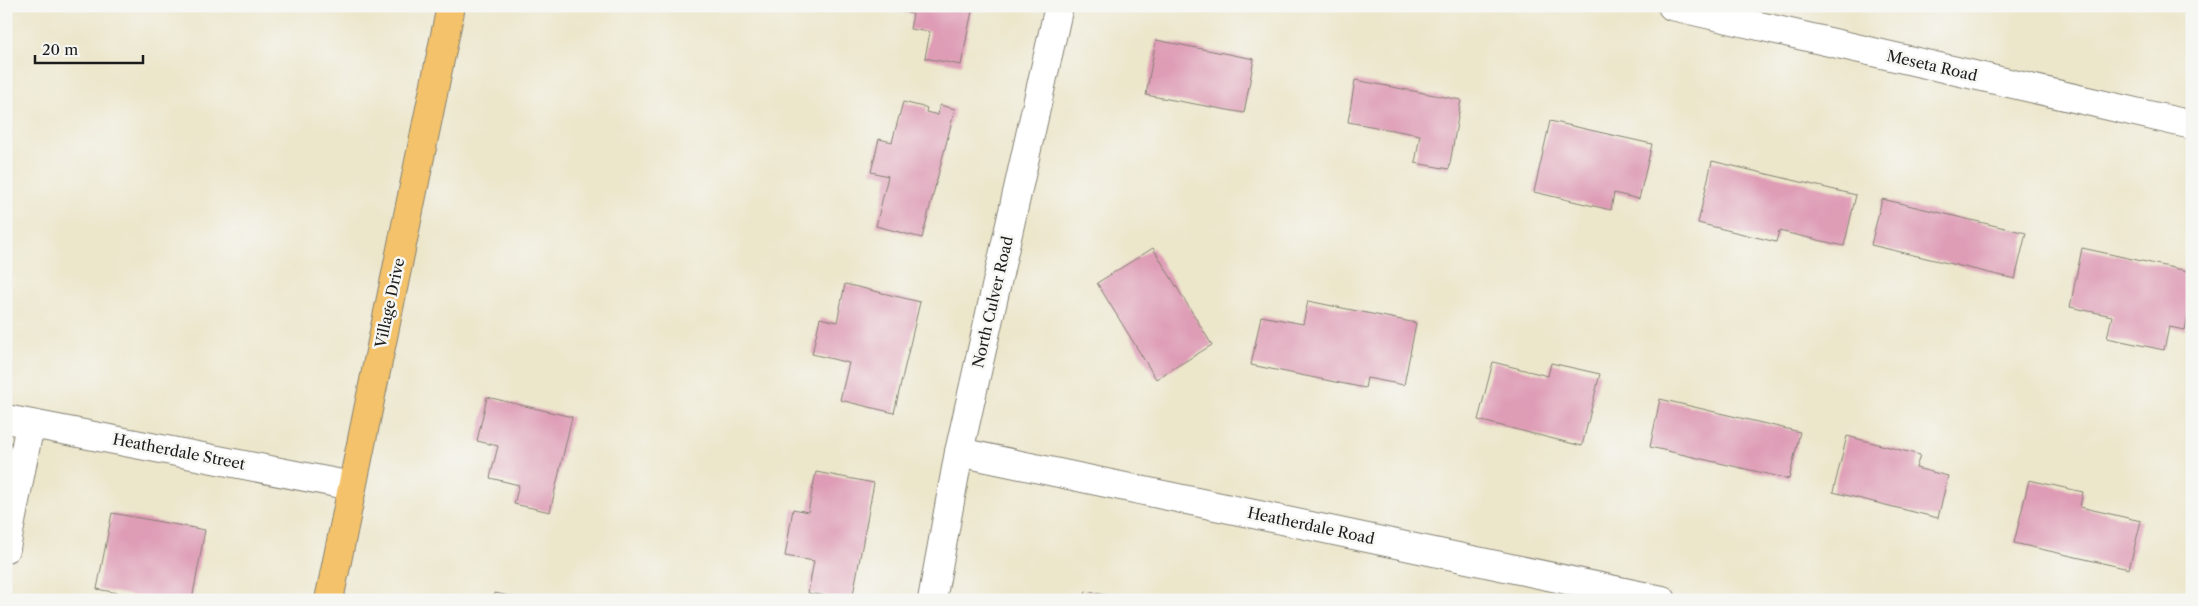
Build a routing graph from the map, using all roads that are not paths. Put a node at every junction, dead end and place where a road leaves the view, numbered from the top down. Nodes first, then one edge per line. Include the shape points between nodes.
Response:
1 (451, 6) edge
2 (1059, 6) edge
3 (1672, 6) edge
4 (2192, 125) edge
5 (18, 421) edge
6 (959, 452) junction
7 (352, 486) junction
8 (6, 548) edge
9 (329, 600) edge
10 (932, 600) edge
11 (1662, 600) edge

1 - 7 main road, Village Drive
2 - 6 street, North Culver Road
3 - 4 street, Meseta Road
5 - 7 street, Heatherdale Street
5 - 8 street
6 - 10 street, North Culver Road
6 - 11 street, Heatherdale Road
7 - 9 main road, Village Drive

